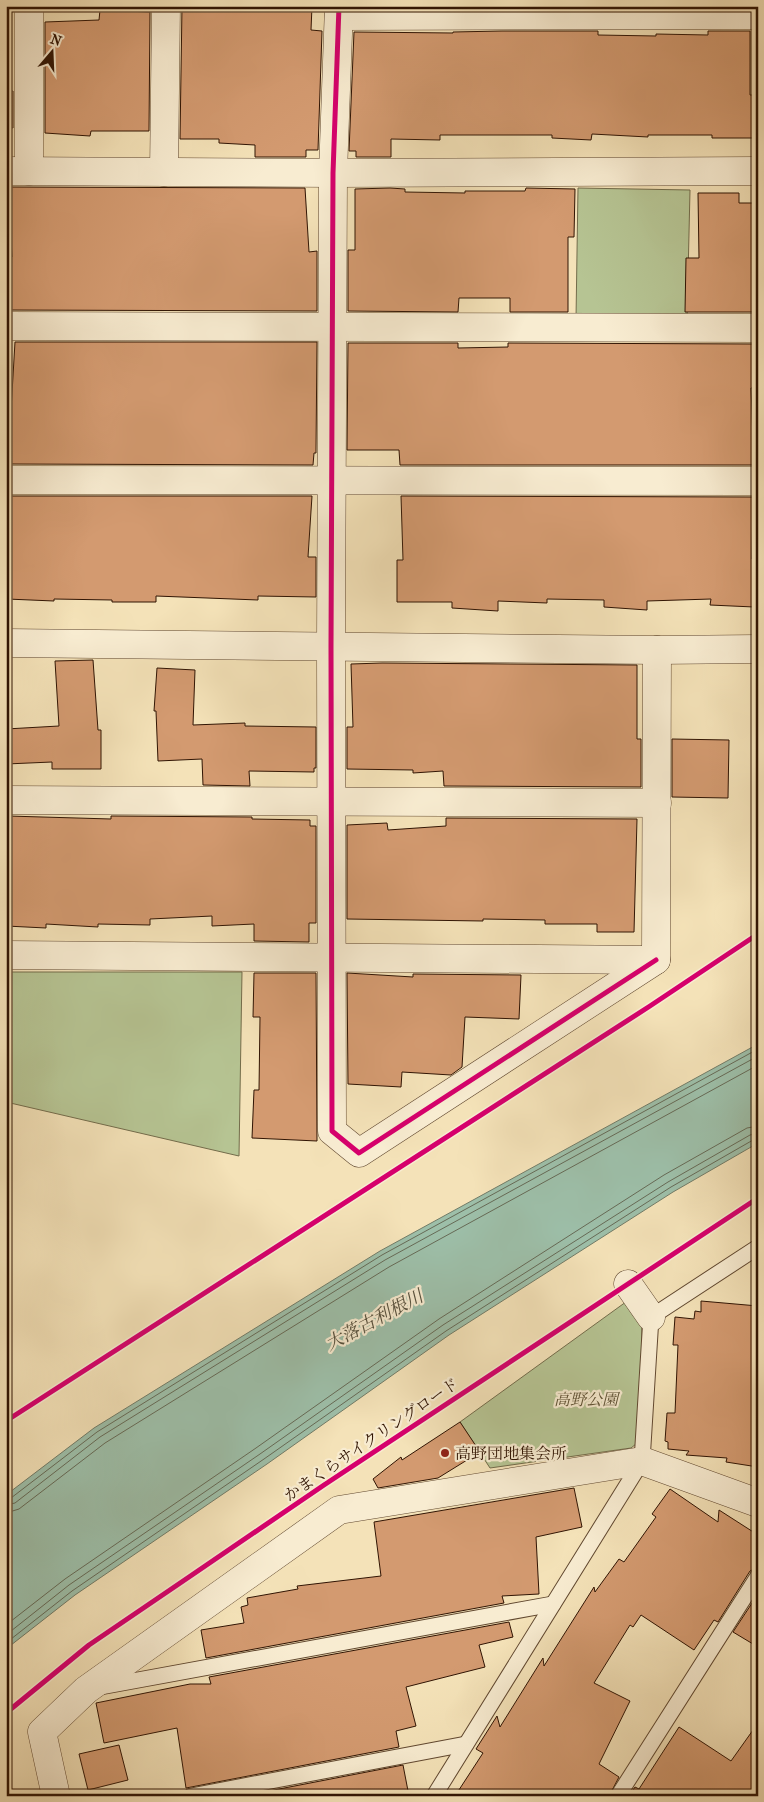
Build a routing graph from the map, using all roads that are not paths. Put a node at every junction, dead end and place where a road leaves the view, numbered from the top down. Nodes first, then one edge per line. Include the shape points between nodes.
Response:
1 (29, 6) edge
2 (166, 6) edge
3 (339, 11) edge
4 (758, 15) edge
5 (18, 171) edge
6 (758, 171) edge
7 (164, 172) junction
8 (333, 173) junction
9 (6, 326) edge
10 (332, 327) junction
11 (758, 328) edge
12 (6, 480) edge
13 (332, 480) junction
14 (758, 480) edge
15 (6, 643) edge
16 (330, 647) junction
17 (758, 649) edge
18 (657, 650) junction
19 (6, 800) edge
20 (332, 801) junction
21 (656, 803) junction
22 (6, 955) edge
23 (333, 957) junction
24 (656, 960) junction
25 (758, 1247) edge
26 (628, 1284) dead end
27 (651, 1317) junction
28 (642, 1461) junction
29 (758, 1503) edge
30 (758, 1576) edge
31 (553, 1604) junction
32 (86, 1690) junction
33 (466, 1744) junction
34 (56, 1796) edge
35 (191, 1796) edge
36 (434, 1796) edge
37 (618, 1796) edge

1 - 5 street
2 - 7 street
3 - 4 street
3 - 8 street
5 - 7 street
6 - 8 street
7 - 8 street
8 - 10 street
9 - 10 street
10 - 11 street
10 - 13 street
12 - 13 street
13 - 14 street
13 - 16 street
15 - 16 street
16 - 18 street
16 - 20 street
17 - 18 street
18 - 21 street
19 - 20 street
20 - 21 street
20 - 23 street
21 - 24 street
22 - 23 street
23 - 24 street
23 - 24 street via 332,1131 359,1153
25 - 27 lane
26 - 27 street
27 - 28 lane
28 - 29 street
28 - 31 lane
28 - 32 street via 339,1510
30 - 37 lane
31 - 32 lane
31 - 33 lane
32 - 34 street via 42,1732
33 - 35 lane
33 - 36 lane

